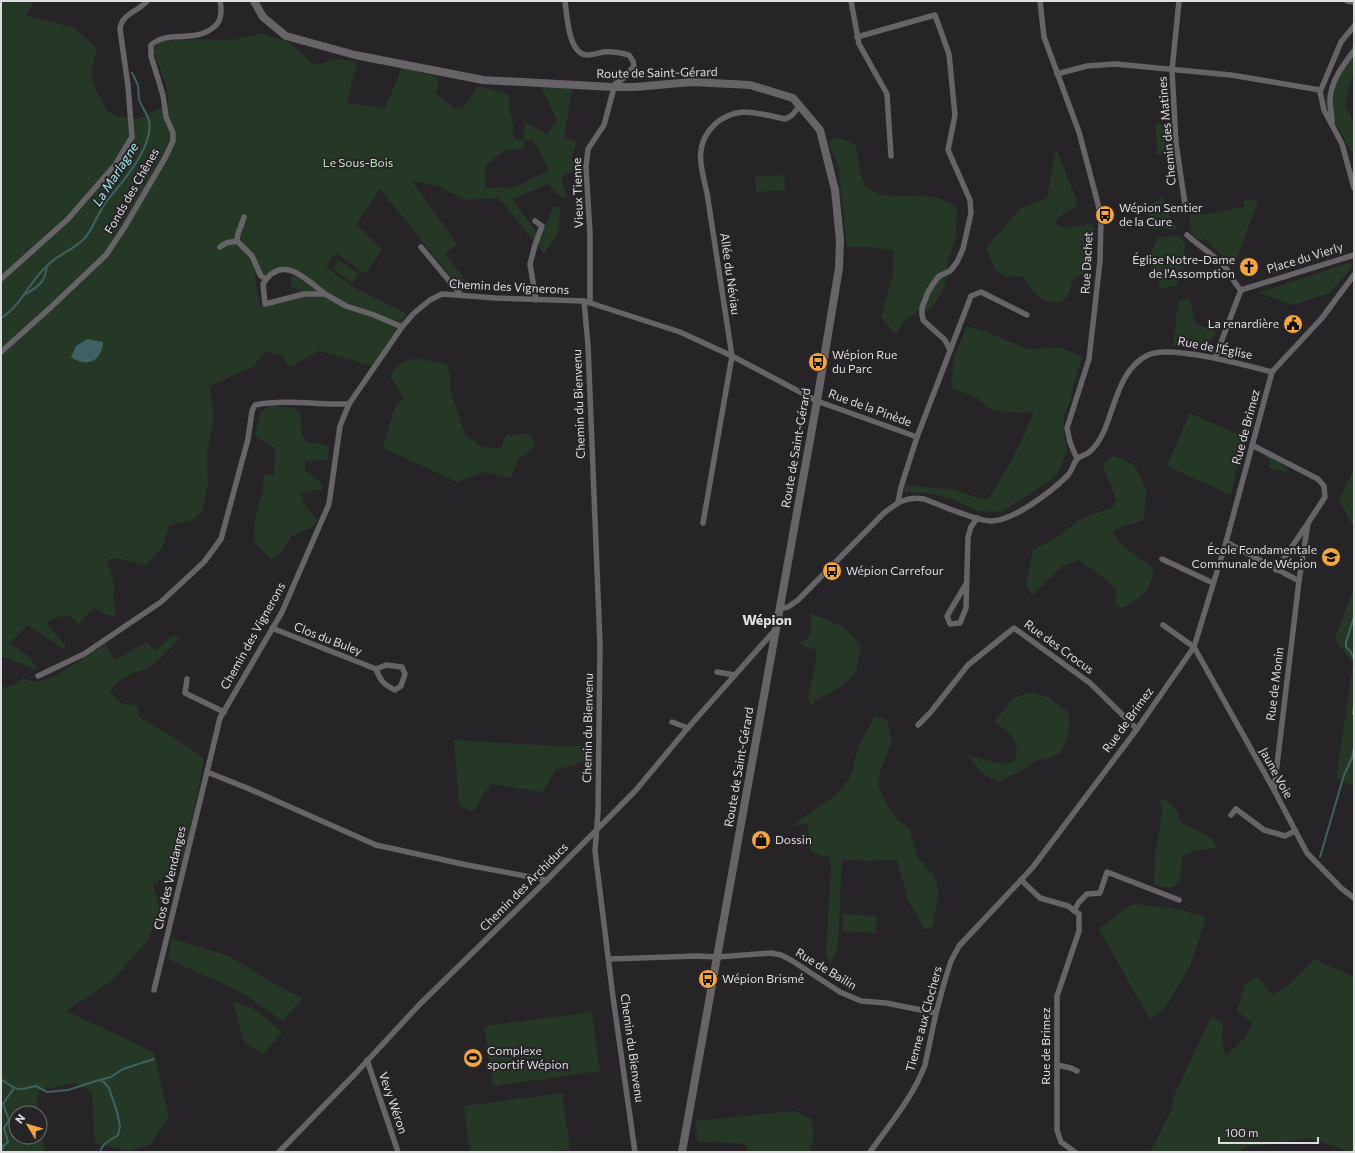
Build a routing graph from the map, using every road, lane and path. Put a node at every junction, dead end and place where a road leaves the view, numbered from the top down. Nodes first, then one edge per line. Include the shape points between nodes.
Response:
1 (147, 1) edge
2 (220, 1) edge
3 (254, 1) edge
4 (565, 1) edge
5 (851, 1) edge
6 (1040, 1) edge
7 (1179, 1) edge
8 (1347, 1) edge
9 (1354, 2) edge
10 (1354, 26) edge
11 (857, 37) junction
12 (1354, 51) edge
13 (1172, 70) junction
14 (1057, 74) junction
15 (613, 87) junction
16 (1320, 91) junction
17 (800, 106) junction
18 (1332, 125) junction
19 (890, 156) dead end
20 (1354, 188) edge
21 (1186, 211) dead end
22 (244, 217) dead end
23 (535, 221) dead end
24 (1186, 235) dead end
25 (237, 241) junction
26 (220, 247) dead end
27 (421, 247) dead end
28 (1354, 255) edge
29 (1354, 275) edge
30 (1, 279) edge
31 (266, 279) junction
32 (1241, 290) junction
33 (325, 294) junction
34 (462, 295) junction
35 (536, 300) junction
36 (587, 302) junction
37 (1028, 315) dead end
38 (402, 327) junction
39 (950, 350) junction
40 (1, 352) edge
41 (732, 356) junction
42 (1214, 358) junction
43 (1272, 372) junction
44 (817, 401) junction
45 (349, 404) junction
46 (917, 437) junction
47 (1252, 445) junction
48 (1077, 459) junction
49 (898, 502) junction
50 (977, 518) junction
51 (703, 523) dead end
52 (1308, 523) junction
53 (1226, 542) junction
54 (1162, 559) dead end
55 (1276, 570) junction
56 (1299, 581) junction
57 (1213, 583) junction
58 (966, 584) junction
59 (779, 609) junction
60 (1163, 626) dead end
61 (272, 628) junction
62 (776, 630) junction
63 (1194, 646) junction
64 (376, 669) junction
65 (717, 672) dead end
66 (735, 675) junction
67 (38, 676) dead end
68 (187, 679) dead end
69 (224, 712) junction
70 (672, 722) dead end
71 (918, 725) dead end
72 (688, 728) junction
73 (1137, 729) junction
74 (207, 772) junction
75 (1274, 790) junction
76 (1231, 816) dead end
77 (596, 830) junction
78 (1295, 831) junction
79 (547, 880) junction
80 (1022, 880) junction
81 (1354, 898) edge
82 (1179, 900) dead end
83 (1074, 911) junction
84 (717, 957) junction
85 (609, 960) junction
86 (154, 990) dead end
87 (936, 1013) junction
88 (367, 1060) junction
89 (1057, 1065) junction
90 (1078, 1071) dead end
91 (279, 1152) edge
92 (398, 1152) edge
93 (635, 1152) edge
94 (682, 1152) edge
95 (870, 1152) edge
96 (1075, 1152) edge

1 - 30 street via 138,10 128,14 120,29 132,137 116,165 68,219
2 - 40 street, Fonds des Chênes via 220,20 209,32 198,36 160,39 151,45 151,56 163,95 166,116 173,133 173,141 124,228 106,255
3 - 15 main road, Route de Saint-Gérard via 263,17 286,36 355,55 483,80
4 - 15 street via 571,41 580,52 586,55 622,53 629,55 633,61 634,66
5 - 11 street
6 - 14 street, Rue Dachet via 1044,37
7 - 13 street, Chemin des Matines
8 - 9 street
10 - 16 street via 1341,42
11 - 19 street via 887,94
11 - 39 street via 935,15 949,54 955,115 948,150 970,200 971,213 963,249 957,262 933,284 922,314 923,320 945,340
12 - 18 street via 1331,90
13 - 14 street via 1115,64 1087,66
13 - 16 street via 1231,74
13 - 21 street, Chemin des Matines via 1176,143
14 - 48 street, Rue Dachet via 1079,132 1100,219 1100,261 1089,359 1067,428
15 - 17 main road, Route de Saint-Gérard via 692,82 750,85 793,98
15 - 36 street, Vieux Tienne via 604,125 588,149 586,167 590,234
16 - 18 street via 1324,110
17 - 41 street, Allée du Néviau via 785,119 748,112 732,114 714,126 704,137 701,146 701,167
17 - 44 main road, Route de Saint-Gérard via 820,130 835,190 840,240 840,268
18 - 20 street via 1342,144
22 - 25 street via 237,232
23 - 35 street via 542,226 530,264
24 - 32 street via 1224,266
25 - 26 street
25 - 31 street via 252,256 261,276
27 - 34 street
28 - 32 street, Place du Vierly
29 - 43 street, Rue de Brimez via 1322,318
31 - 33 street via 273,272 285,268 298,272
31 - 33 street via 263,284 265,304 304,294
32 - 42 street
33 - 38 street via 346,306
34 - 35 street, Chemin des Vignerons
34 - 38 street, Chemin des Vignerons via 442,294 430,300
35 - 36 street, Chemin des Vignerons
36 - 41 street, Chemin des Vignerons via 680,332
36 - 77 street, Chemin du Bienvenu via 600,644
37 - 39 street, Rue de la Pinède via 981,292 971,296
38 - 45 street, Chemin des Vignerons
39 - 46 street, Rue de la Pinède
41 - 44 street, Rue de la Pinède
41 - 51 street, Allée du Néviau
42 - 43 street, Rue de l'Église
42 - 48 street, Rue de l'Église via 1170,351 1148,354 1142,358 1121,385 1098,444
43 - 47 street, Rue de Brimez
44 - 46 street, Rue de la Pinède
44 - 59 main road, Route de Saint-Gérard
45 - 61 street, Chemin des Vignerons via 340,426 329,504 282,612
45 - 67 street via 255,404 221,539 204,562 161,602 84,654
46 - 49 street
47 - 52 street via 1318,480 1324,486 1325,497
47 - 53 street, Rue de Brimez
48 - 50 street, Rue de l'Église via 1068,475 1020,511 997,520
49 - 50 street, Rue de l'Église via 924,499
49 - 59 street, Rue de l'Église via 798,600 788,607
50 - 58 street via 968,537
52 - 55 street
52 - 56 street, Rue de Monin
53 - 55 street
53 - 57 street, Rue de Brimez
54 - 57 street
55 - 56 street
56 - 75 street, Rue de Monin
57 - 63 street, Rue de Brimez
58 - 58 street via 966,608 960,623 950,624 947,616
59 - 62 main road, Route de Saint-Gérard
60 - 63 street
61 - 64 street, Clos du Buley
61 - 69 street, Chemin des Vignerons
62 - 66 street, Chemin des Archiducs
62 - 84 main road, Route de Saint-Gérard
63 - 73 street, Rue de Brimez
63 - 75 street, Jaune Voie
64 - 64 street, Clos du Buley via 386,665 402,667 405,674 401,686 395,690 387,687 380,681
65 - 66 street
66 - 72 street, Chemin des Archiducs
68 - 69 street via 185,693
69 - 74 street, Chemin des Vignerons via 220,718
70 - 72 street
71 - 73 street, Rue des Crocus via 968,665 1014,628 1090,683
72 - 77 street, Chemin des Archiducs via 636,790
73 - 80 street, Rue de Brimez
74 - 79 street via 376,845
74 - 86 street, Clos des Vendanges
75 - 78 street, Jaune Voie
76 - 78 street via 1236,809 1264,830 1285,836
77 - 79 street, Chemin des Archiducs
77 - 85 street, Chemin du Bienvenu via 594,851
78 - 81 street, Jaune Voie via 1307,853
79 - 88 street, Chemin des Archiducs via 419,1005
80 - 83 street via 1040,898 1068,906
80 - 87 street, Tienne aux Clochers via 959,946 949,968
82 - 83 street via 1107,872 1100,894 1087,894
83 - 89 street, Rue de Brimez via 1079,914 1079,931 1056,996
84 - 85 street, Rue de Bailin
84 - 87 street, Rue de Bailin via 763,953 781,955 840,992 861,1001
84 - 94 main road, Route de Saint-Gérard
85 - 93 street, Chemin du Bienvenu
87 - 95 street, Tienne aux Clochers via 921,1077
88 - 91 street, Chemin des Archiducs
88 - 92 street, Vevy Wéron
89 - 90 street
89 - 96 street, Rue de Brimez via 1057,1130 1061,1142

